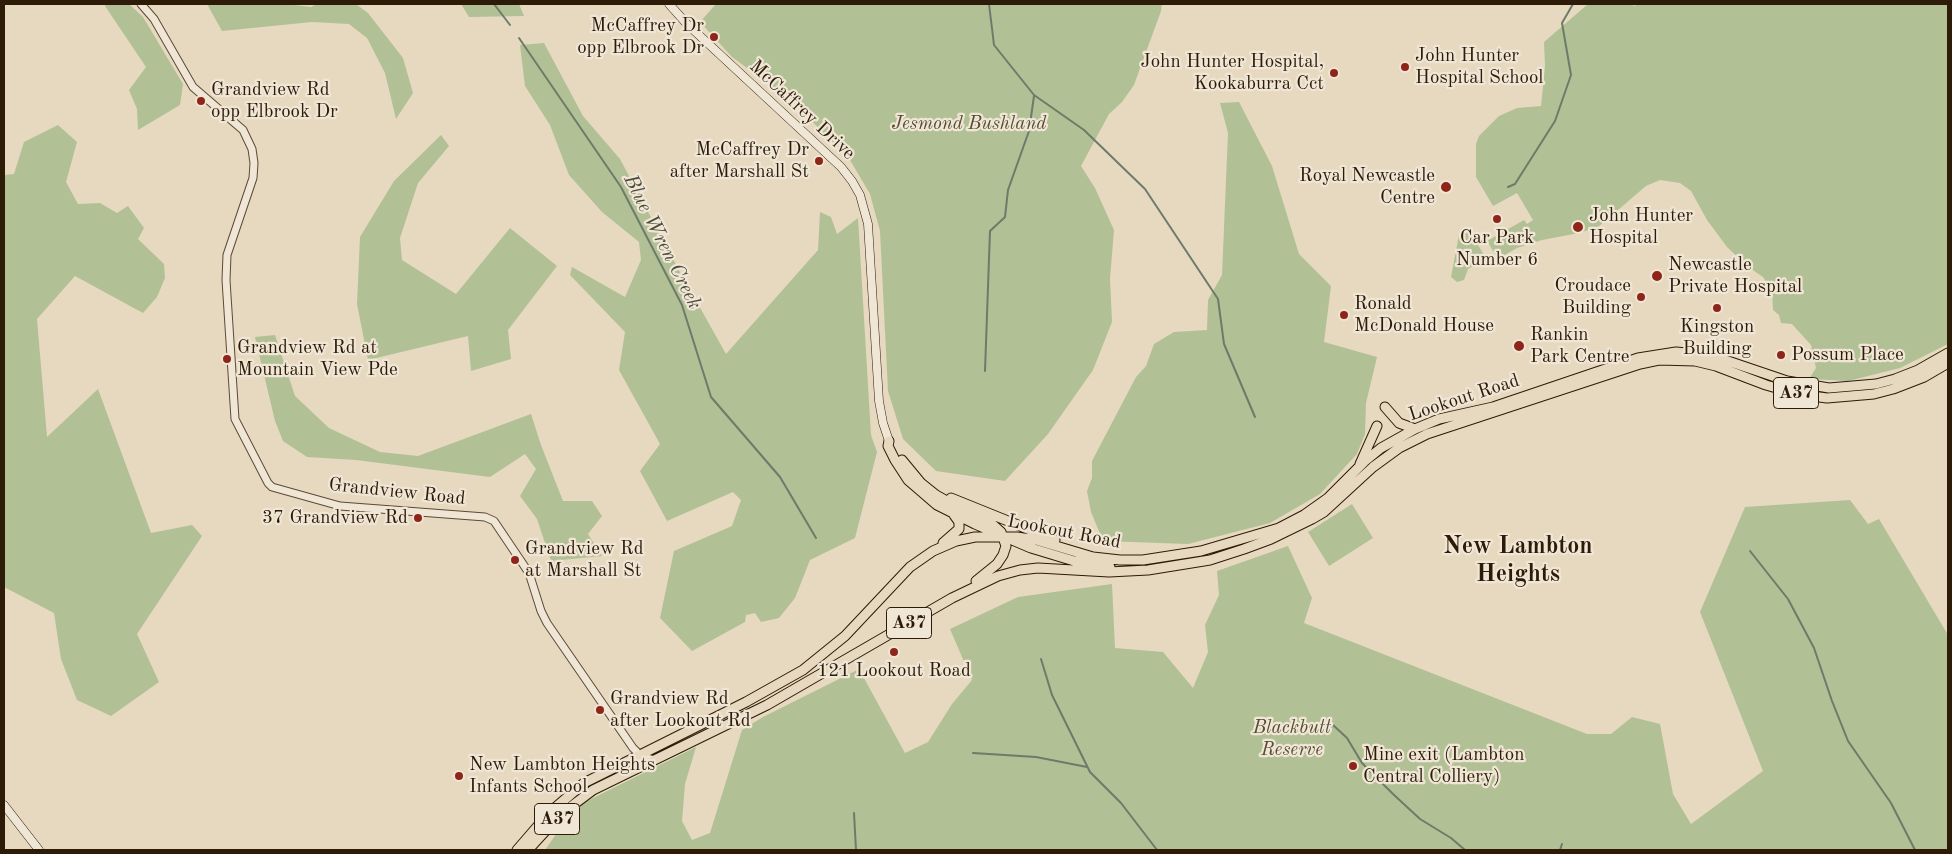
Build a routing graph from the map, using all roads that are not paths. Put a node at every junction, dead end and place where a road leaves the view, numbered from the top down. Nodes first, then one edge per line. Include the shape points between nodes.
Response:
1 (141, 4) edge
2 (668, 4) edge
3 (1948, 353) edge
4 (1948, 363) edge
5 (1385, 407) dead end
6 (1377, 426) dead end
7 (1415, 428) junction
8 (889, 441) junction
9 (1359, 467) junction
10 (949, 512) junction
11 (975, 536) junction
12 (1003, 536) junction
13 (940, 547) junction
14 (1083, 555) junction
15 (1001, 558) junction
16 (1138, 571) junction
17 (952, 598) junction
18 (639, 755) junction
19 (654, 760) junction
20 (4, 805) edge
21 (39, 850) edge
22 (517, 850) edge
23 (528, 850) edge

1 - 18 street, Grandview Road via 154,20 193,87 242,130 252,149 253,178 227,255 226,280 235,419 268,484 272,488 340,506 494,521 529,573 547,623
2 - 8 main road, McCaffrey Drive via 841,167 860,194 868,224 879,401
3 - 7 highway, Lookout Road / A37 via 1895,379 1829,388 1787,381 1719,358 1676,352 1657,354 1493,407
4 - 16 highway, Lookout Road / A37 via 1893,390 1827,398 1790,392 1695,361 1659,360 1640,364 1422,436 1373,467 1324,512 1271,540 1210,560
5 - 7 highway via 1399,423
6 - 9 highway
7 - 9 highway, Lookout Road / A37 via 1381,448
8 - 10 highway via 888,446 908,480 924,496
8 - 12 highway via 906,467 929,490 993,524
8 - 14 highway via 916,474 944,494 1079,550
9 - 14 highway, Lookout Road / A37 via 1328,498 1279,528 1201,551 1132,560
10 - 12 highway
10 - 13 highway via 958,519 959,528
11 - 12 highway, Lookout Road
11 - 13 highway, Lookout Road
11 - 15 highway via 998,543 1002,549
12 - 14 highway, Lookout Road via 1036,540
12 - 15 highway via 1006,546
12 - 16 highway via 1074,561
13 - 18 highway, Lookout Road / A37 via 910,567 846,636 804,670
15 - 17 highway
16 - 17 highway, Lookout Road / A37 via 1026,569 992,578
17 - 19 highway, Lookout Road / A37 via 767,705
18 - 19 street
18 - 22 highway, Lookout Road / A37 via 573,791
19 - 23 highway, Lookout Road / A37 via 577,800
20 - 21 main road

